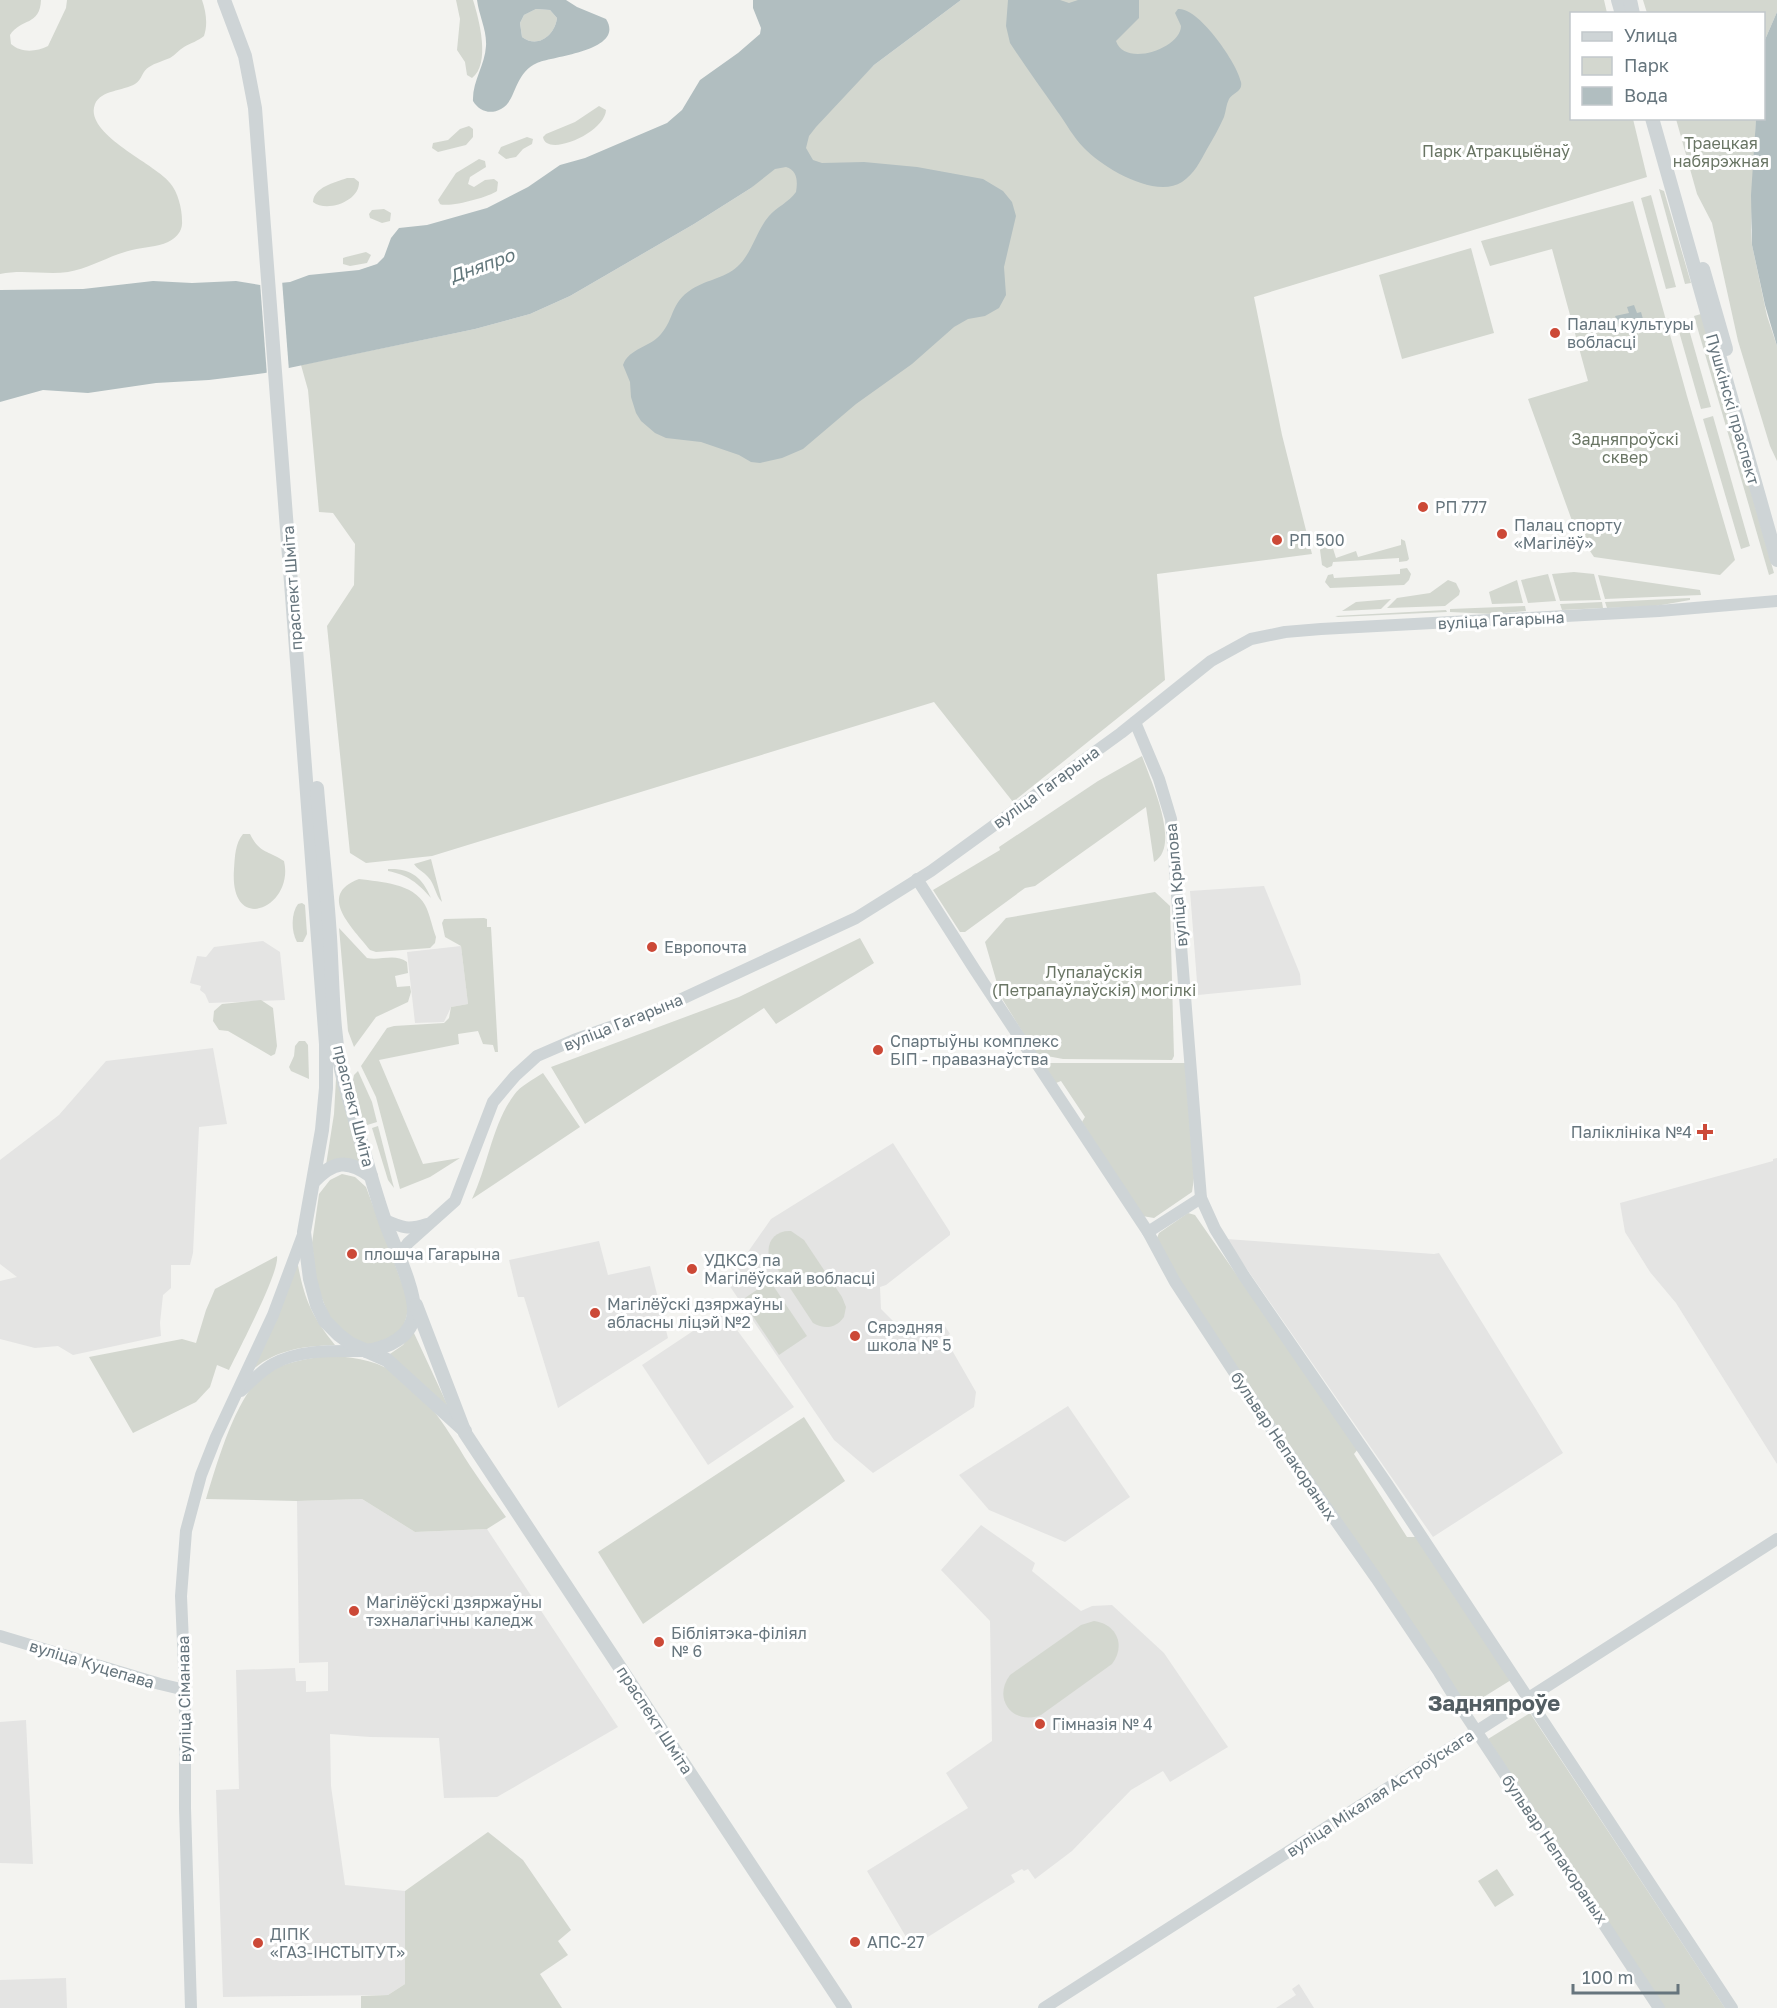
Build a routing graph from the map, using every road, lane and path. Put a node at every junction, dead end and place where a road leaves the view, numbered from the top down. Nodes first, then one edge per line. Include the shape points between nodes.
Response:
1 (224, 0) edge
2 (233, 0) edge
3 (236, 18) junction
4 (1653, 120) edge
5 (1662, 120) edge
6 (292, 525) junction
7 (1777, 530) edge
8 (1777, 560) edge
9 (1777, 601) edge
10 (1135, 722) junction
11 (917, 879) junction
12 (371, 1176) junction
13 (314, 1181) junction
14 (1202, 1198) junction
15 (385, 1220) junction
16 (431, 1223) junction
17 (304, 1232) junction
18 (1148, 1232) junction
19 (398, 1257) junction
20 (413, 1298) junction
21 (366, 1351) junction
22 (234, 1399) junction
23 (465, 1431) junction
24 (1777, 1539) edge
25 (0, 1636) edge
26 (185, 1689) junction
27 (1528, 1698) junction
28 (1476, 1731) junction
29 (191, 2008) edge
30 (845, 2008) edge
31 (1044, 2008) edge
32 (1659, 2008) edge
33 (1732, 2008) edge

1 - 3 main road, праспект Шміта
2 - 3 main road, праспект Шміта
3 - 6 main road, праспект Шміта via 261,99
4 - 8 main road, Пушкінскі праспект
5 - 7 main road, Пушкінскі праспект
6 - 12 main road, праспект Шміта via 329,914 336,1030 344,1080
6 - 13 main road, праспект Шміта via 326,1044 326,1088
9 - 10 main road, вуліца Гагарына via 1285,632 1251,639 1231,649
10 - 11 main road, вуліца Гагарына
10 - 14 main road, вуліца Крылова via 1171,819
11 - 16 main road, вуліца Гагарына via 856,918 756,965 658,1010 537,1056 502,1089 456,1201
11 - 18 main road, бульвар Непакораных
12 - 13 main road via 360,1168 334,1165
12 - 15 main road, праспект Шміта
13 - 17 main road, праспект Шміта
14 - 18 main road
14 - 27 main road, вуліца Крылова via 1215,1229 1244,1276 1388,1484
15 - 16 main road via 412,1229
15 - 19 main road, праспект Шміта
16 - 19 main road, вуліца Гагарына
17 - 21 main road, праспект Шміта via 317,1305 339,1335
17 - 22 main road, вуліца Сіманава via 273,1315
18 - 28 main road, бульвар Непакораных via 1175,1282 1274,1433 1376,1578
19 - 20 main road, праспект Шміта
20 - 21 main road via 414,1313 405,1333 388,1345
20 - 23 main road, праспект Шміта
21 - 22 main road, вуліца Сіманава via 306,1354 273,1364
21 - 23 main road, праспект Шміта via 387,1360
22 - 26 main road, вуліца Сіманава via 201,1475 186,1531 181,1596
23 - 30 main road, праспект Шміта
24 - 27 main road, вуліца Мікалая Астроўскага
25 - 26 main road, вуліца Куцепава
26 - 29 main road, вуліца Сіманава
27 - 28 main road, вуліца Мікалая Астроўскага
27 - 33 main road
28 - 31 main road, вуліца Мікалая Астроўскага
28 - 32 main road, бульвар Непакораных

